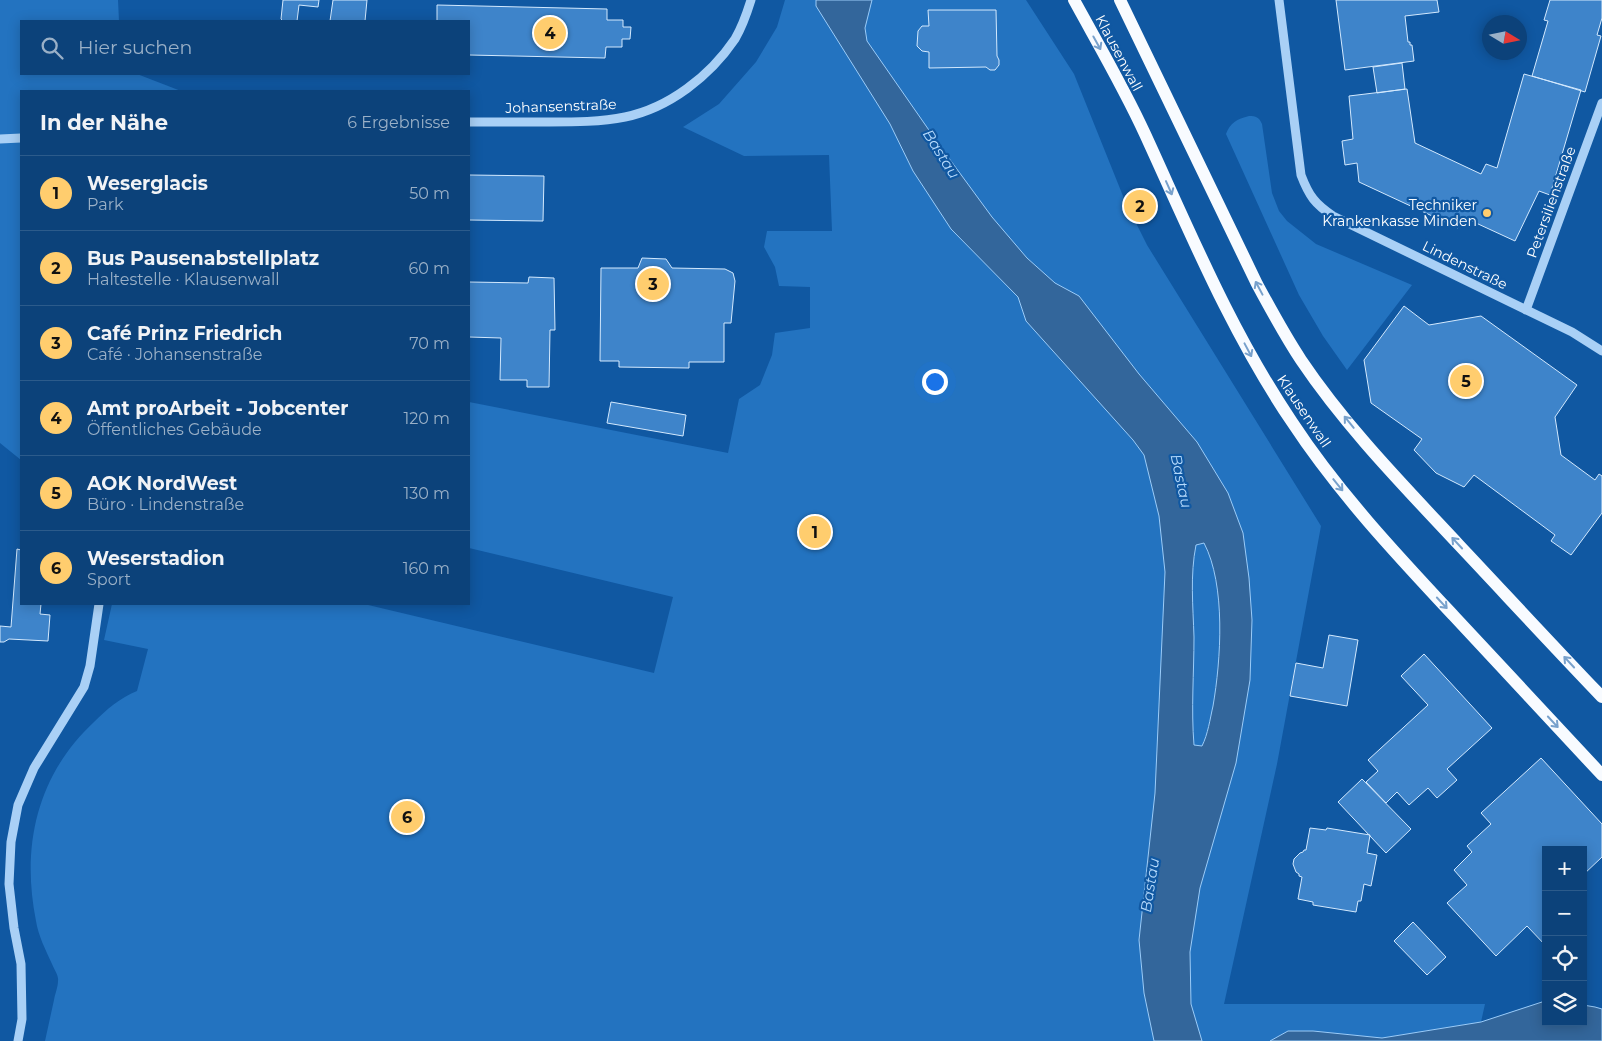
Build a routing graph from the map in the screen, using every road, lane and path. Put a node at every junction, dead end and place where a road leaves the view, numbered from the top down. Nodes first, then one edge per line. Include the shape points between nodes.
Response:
1 (751, 0) edge
2 (1074, 0) edge
3 (1120, 0) edge
4 (1278, 0) edge
5 (1602, 103) edge
6 (470, 122) edge
7 (20, 138) edge
8 (0, 139) edge
9 (1526, 310) junction
10 (1602, 351) edge
11 (99, 605) edge
12 (1602, 697) edge
13 (1602, 775) edge
14 (18, 1041) edge

1 - 6 street, Johansenstraße via 735,38 701,78 654,108 626,117 580,122
2 -> 13 main road, Klausenwall via 1144,133 1222,302 1255,364 1292,422 1336,484
12 -> 3 main road, Klausenwall via 1413,496 1363,440 1301,361 1257,284
4 - 9 street, Lindenstraße via 1301,175 1308,193 1319,207
5 - 9 street, Petersilienstraße
7 - 8 street
9 - 10 street, Lindenstraße
11 - 14 street via 84,687 34,768 18,805 11,842 9,884 21,964 22,1019

